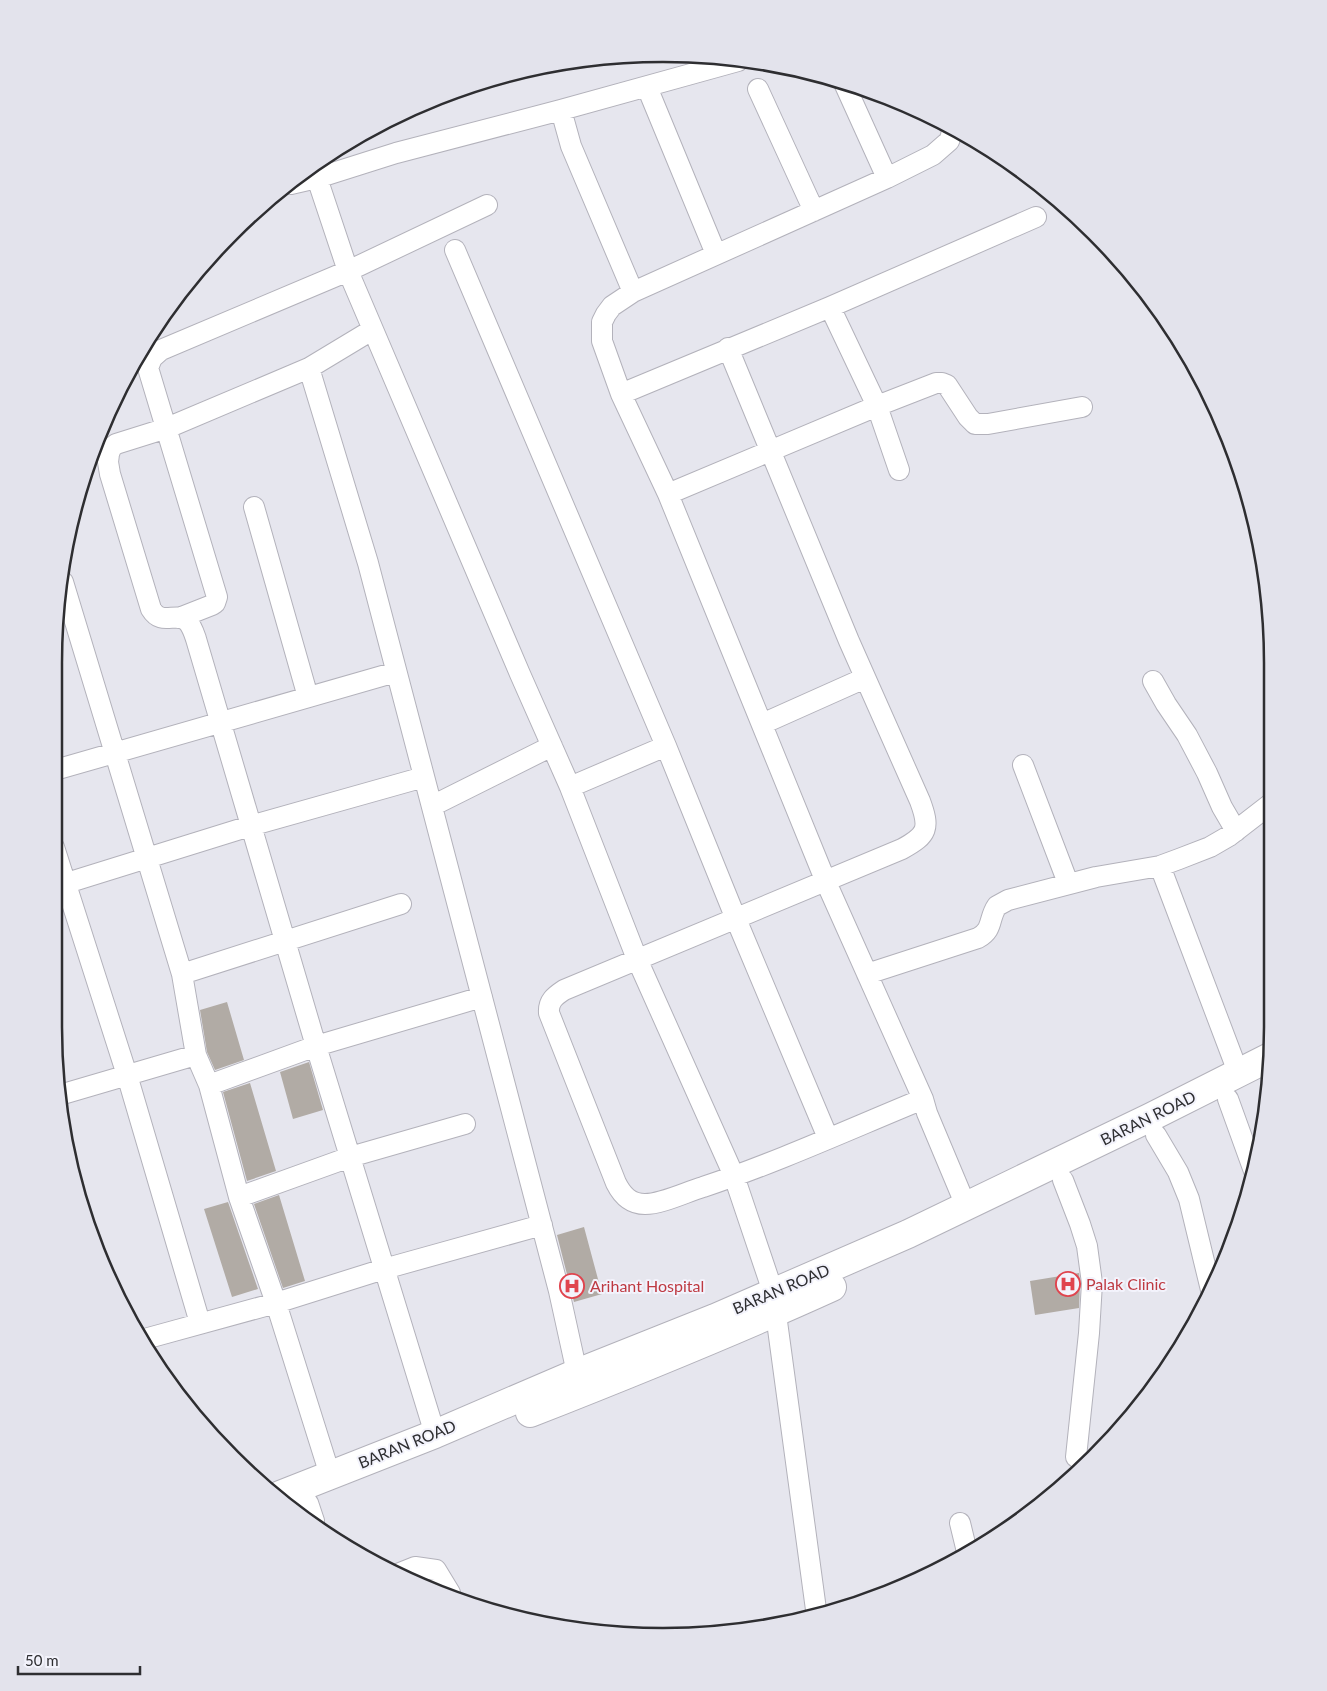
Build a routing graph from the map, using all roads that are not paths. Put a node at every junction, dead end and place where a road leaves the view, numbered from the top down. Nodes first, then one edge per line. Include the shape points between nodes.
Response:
1 (721, 66) edge
2 (647, 87) junction
3 (758, 89) dead end
4 (848, 91) edge
5 (561, 110) junction
6 (952, 136) edge
7 (317, 178) junction
8 (887, 178) junction
9 (307, 180) edge
10 (487, 205) dead end
11 (814, 211) junction
12 (1036, 217) dead end
13 (455, 250) dead end
14 (716, 254) junction
15 (348, 271) junction
16 (633, 292) junction
17 (830, 306) junction
18 (372, 330) junction
19 (728, 348) junction
20 (309, 368) junction
21 (622, 394) junction
22 (877, 406) junction
23 (1082, 407) dead end
24 (167, 428) junction
25 (769, 451) junction
26 (899, 470) dead end
27 (668, 494) junction
28 (254, 507) dead end
29 (67, 595) edge
30 (179, 618) junction
31 (396, 672) junction
32 (865, 678) junction
33 (1153, 681) dead end
34 (308, 697) junction
35 (220, 722) junction
36 (762, 724) junction
37 (552, 746) junction
38 (666, 746) junction
39 (114, 753) junction
40 (1023, 765) dead end
41 (62, 768) edge
42 (424, 777) junction
43 (570, 787) junction
44 (432, 806) junction
45 (1264, 808) edge
46 (250, 826) junction
47 (1236, 831) junction
48 (148, 857) junction
49 (1160, 866) junction
50 (826, 882) junction
51 (62, 884) edge
52 (1068, 884) junction
53 (62, 891) edge
54 (401, 904) dead end
55 (736, 919) junction
56 (285, 942) junction
57 (637, 959) junction
58 (182, 974) junction
59 (867, 974) junction
60 (482, 997) junction
61 (316, 1046) junction
62 (196, 1055) junction
63 (1263, 1060) edge
64 (1238, 1072) junction
65 (127, 1076) junction
66 (1262, 1081) edge
67 (209, 1085) junction
68 (67, 1093) edge
69 (924, 1099) junction
70 (1228, 1099) junction
71 (465, 1124) dead end
72 (1156, 1135) junction
73 (828, 1138) junction
74 (350, 1157) junction
75 (1250, 1159) edge
76 (734, 1176) junction
77 (1063, 1180) junction
78 (239, 1197) junction
79 (966, 1206) junction
80 (542, 1225) junction
81 (384, 1269) junction
82 (1209, 1280) edge
83 (775, 1302) junction
84 (276, 1303) junction
85 (200, 1323) junction
86 (149, 1338) edge
87 (577, 1373) junction
88 (435, 1434) junction
89 (1076, 1457) dead end
90 (330, 1475) junction
91 (285, 1493) edge
92 (306, 1510) edge
93 (960, 1523) dead end
94 (966, 1547) edge
95 (406, 1571) edge
96 (446, 1588) edge
97 (816, 1609) edge

1 - 2 street
2 - 5 street
2 - 14 street
3 - 11 street
4 - 8 street
5 - 7 street via 396,153
5 - 16 street via 571,146
6 - 8 street via 933,154
7 - 9 street
7 - 15 street
8 - 11 street
10 - 15 street
11 - 14 street
12 - 17 street
13 - 38 street
14 - 16 street
15 - 18 street
15 - 24 street via 161,350 152,358 148,368
16 - 21 street via 612,306 602,322 602,341
17 - 19 street
17 - 22 street
18 - 20 street
18 - 37 street
19 - 21 street
19 - 25 street
20 - 24 street
20 - 31 street via 368,563
21 - 27 street
22 - 23 street via 923,387 942,383 952,390 975,424
22 - 25 street
22 - 26 street
24 - 30 street via 217,598 212,605
24 - 30 street via 116,444 111,448 108,462 151,609 162,618
25 - 27 street
25 - 32 street
27 - 36 street
28 - 34 street
29 - 39 street
30 - 35 street via 189,622 196,639
31 - 34 street
31 - 42 street
32 - 36 street
32 - 50 street via 920,801 926,830 914,843
33 - 47 street via 1187,735
34 - 35 street
35 - 39 street
35 - 46 street
36 - 50 street
37 - 43 street
37 - 44 street
38 - 43 street
38 - 55 street
39 - 41 street
39 - 48 street
40 - 52 street
42 - 44 street
42 - 46 street
43 - 57 street
44 - 60 street
45 - 47 street
46 - 48 street
46 - 56 street
47 - 49 street via 1210,847
48 - 51 street
48 - 58 street
49 - 52 street
49 - 64 street
50 - 55 street
50 - 59 street
52 - 59 street via 1002,903 995,910 989,928 978,938
53 - 65 street
54 - 56 street
55 - 57 street
55 - 73 street
56 - 58 street
56 - 61 street
57 - 76 street
57 - 76 street via 564,990 551,1000 548,1008 616,1183 626,1198 644,1204
58 - 62 street
59 - 69 street
60 - 61 street
60 - 80 street
61 - 67 street
61 - 74 street
62 - 65 street
62 - 67 street
63 - 64 main road, BARAN ROAD
64 - 79 main road, BARAN ROAD
65 - 68 street
65 - 85 street
66 - 70 main road, BARAN ROAD
67 - 78 street
69 - 73 street
69 - 79 street
70 - 72 main road, BARAN ROAD
70 - 75 street
71 - 74 street
72 - 77 main road, BARAN ROAD
72 - 82 street via 1178,1172 1189,1199
73 - 76 street
74 - 78 street
74 - 81 street
76 - 83 street
77 - 83 main road, BARAN ROAD
77 - 89 street via 1087,1246 1092,1283
78 - 84 street
79 - 83 main road, BARAN ROAD
80 - 81 street
80 - 87 street
81 - 84 street
81 - 88 street
83 - 87 main road, BARAN ROAD via 715,1318
83 - 92 main road, BARAN ROAD via 659,1362
83 - 97 street
84 - 85 street
84 - 90 street
85 - 86 street
87 - 88 main road, BARAN ROAD
88 - 90 main road, BARAN ROAD
90 - 91 main road, BARAN ROAD
93 - 94 street
95 - 96 street via 415,1567 436,1570

